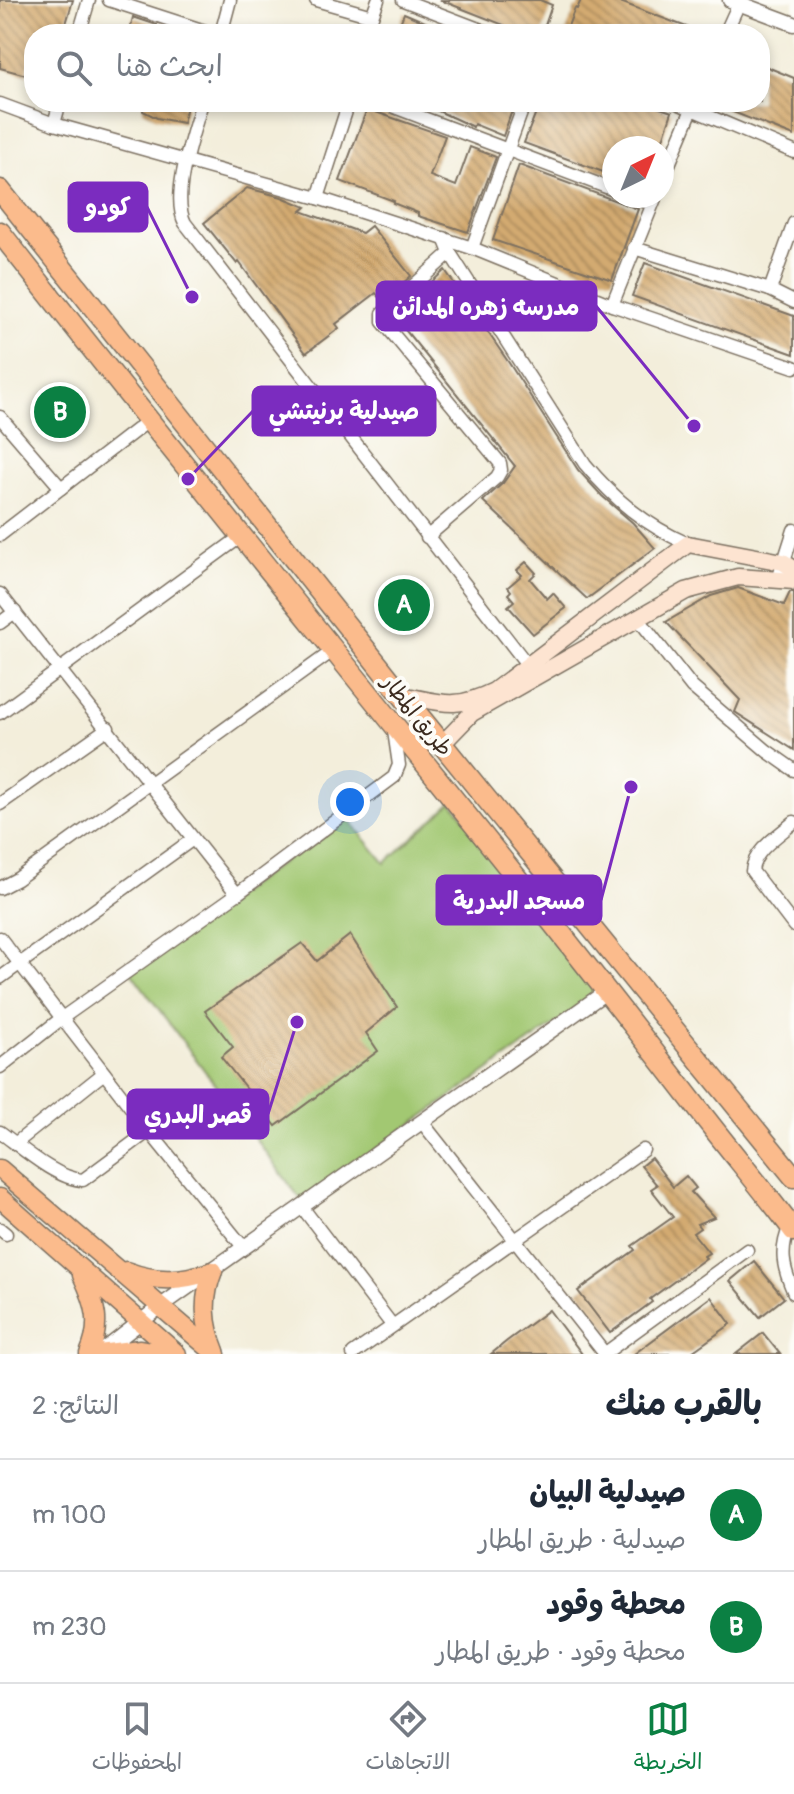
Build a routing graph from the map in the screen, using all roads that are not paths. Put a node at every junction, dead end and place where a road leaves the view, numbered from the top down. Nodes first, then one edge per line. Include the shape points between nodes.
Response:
1 (89, 0) edge
2 (109, 0) edge
3 (230, 0) edge
4 (316, 0) edge
5 (378, 0) edge
6 (403, 0) edge
7 (734, 2) edge
8 (372, 16) junction
9 (82, 24) edge
10 (183, 24) edge
11 (224, 24) edge
12 (370, 24) edge
13 (466, 24) edge
14 (728, 24) edge
15 (794, 24) edge
16 (0, 104) edge
17 (57, 112) edge
18 (199, 112) edge
19 (346, 112) edge
20 (407, 112) edge
21 (522, 112) edge
22 (691, 112) edge
23 (709, 112) edge
24 (54, 124) junction
25 (508, 151) junction
26 (794, 152) edge
27 (674, 153) edge
28 (186, 161) junction
29 (602, 186) edge
30 (0, 190) edge
31 (318, 198) junction
32 (651, 208) edge
33 (794, 223) edge
34 (0, 232) edge
35 (444, 238) junction
36 (472, 248) junction
37 (634, 248) junction
38 (450, 253) junction
39 (770, 290) junction
40 (794, 302) edge
41 (612, 305) junction
42 (794, 367) edge
43 (0, 417) edge
44 (148, 421) junction
45 (61, 488) junction
46 (794, 530) edge
47 (0, 535) edge
48 (243, 535) junction
49 (427, 537) junction
50 (688, 544) junction
51 (789, 565) edge
52 (786, 580) edge
53 (0, 594) edge
54 (15, 612) junction
55 (637, 617) junction
56 (0, 623) edge
57 (334, 650) junction
58 (61, 670) junction
59 (531, 670) junction
60 (402, 695) junction
61 (0, 713) edge
62 (393, 722) junction
63 (108, 728) junction
64 (442, 744) junction
65 (794, 770) edge
66 (150, 783) junction
67 (0, 804) edge
68 (794, 822) edge
69 (193, 839) junction
70 (0, 888) edge
71 (237, 894) junction
72 (794, 926) edge
73 (0, 938) edge
74 (19, 965) junction
75 (0, 978) edge
76 (607, 991) junction
77 (62, 1018) junction
78 (0, 1067) edge
79 (104, 1073) junction
80 (422, 1122) junction
81 (149, 1131) junction
82 (0, 1132) edge
83 (16, 1143) junction
84 (643, 1150) dead end
85 (0, 1169) edge
86 (794, 1177) edge
87 (0, 1198) edge
88 (302, 1207) junction
89 (792, 1228) edge
90 (515, 1240) junction
91 (244, 1248) junction
92 (747, 1250) dead end
93 (74, 1262) junction
94 (118, 1268) junction
95 (213, 1271) junction
96 (794, 1293) edge
97 (161, 1306) junction
98 (140, 1322) junction
99 (392, 1325) junction
100 (89, 1354) edge
101 (99, 1354) edge
102 (168, 1354) edge
103 (177, 1354) edge
104 (216, 1354) edge
105 (353, 1354) edge
106 (605, 1354) edge

1 - 9 street
2 - 10 street
3 - 11 street
4 - 8 street
5 - 8 street
6 - 13 street
7 - 14 street
7 - 15 street
8 - 12 street
16 - 24 street
17 - 24 street
18 - 28 street
19 - 31 street
20 - 25 street
21 - 25 street
22 - 27 street
23 - 26 street
24 - 28 street
25 - 29 street
25 - 36 street
28 - 31 street
28 - 49 street via 179,208 185,223
30 - 60 highway, طريق المطار
31 - 35 street
32 - 37 street
33 - 39 street
34 - 44 highway, طريق المطار
35 - 36 street
35 - 38 street
36 - 41 street
37 - 39 street
37 - 41 street
38 - 49 street via 381,317 501,470
38 - 50 street via 592,473 633,513
39 - 40 street
41 - 42 street
43 - 45 street
44 - 45 street
44 - 48 highway, طريق المطار
45 - 47 street
46 - 51 street
48 - 57 highway, طريق المطار
48 - 58 street
49 - 59 street
50 - 51 main road
50 - 59 main road
51 - 52 street
52 - 55 main road via 738,577 708,583
53 - 54 street
54 - 56 street
54 - 58 street
55 - 59 main road
55 - 65 street via 692,687
57 - 62 highway, طريق المطار
57 - 66 street
58 - 61 street
58 - 63 street
59 - 60 main road via 471,702 445,704
59 - 64 main road via 463,719
60 - 64 highway, طريق المطار
62 - 71 street via 399,759 394,777
62 - 76 highway, طريق المطار
63 - 66 street
63 - 67 street
64 - 86 highway, طريق المطار
66 - 69 street
66 - 70 street
68 - 72 street via 753,860 752,871
69 - 71 street
69 - 74 street
71 - 77 street
73 - 74 street
74 - 75 street
74 - 77 street
76 - 80 street
76 - 89 highway, طريق المطار
77 - 78 street
77 - 79 street
79 - 81 street
79 - 83 street
80 - 88 street
80 - 90 street
81 - 83 street via 83,1180 60,1174
81 - 91 street
82 - 83 street
84 - 90 street
85 - 94 main road
87 - 93 main road
88 - 91 street
88 - 99 street
89 - 96 street via 784,1239 782,1260
90 - 99 street
90 - 106 street
91 - 95 street
92 - 106 street
93 - 98 main road
93 - 100 main road via 98,1314
94 - 95 main road via 158,1281
94 - 97 main road
95 - 97 street
95 - 104 main road via 205,1311
97 - 98 street
97 - 104 main road
98 - 101 street
98 - 103 main road
99 - 105 street
101 - 102 main road via 140,1349

